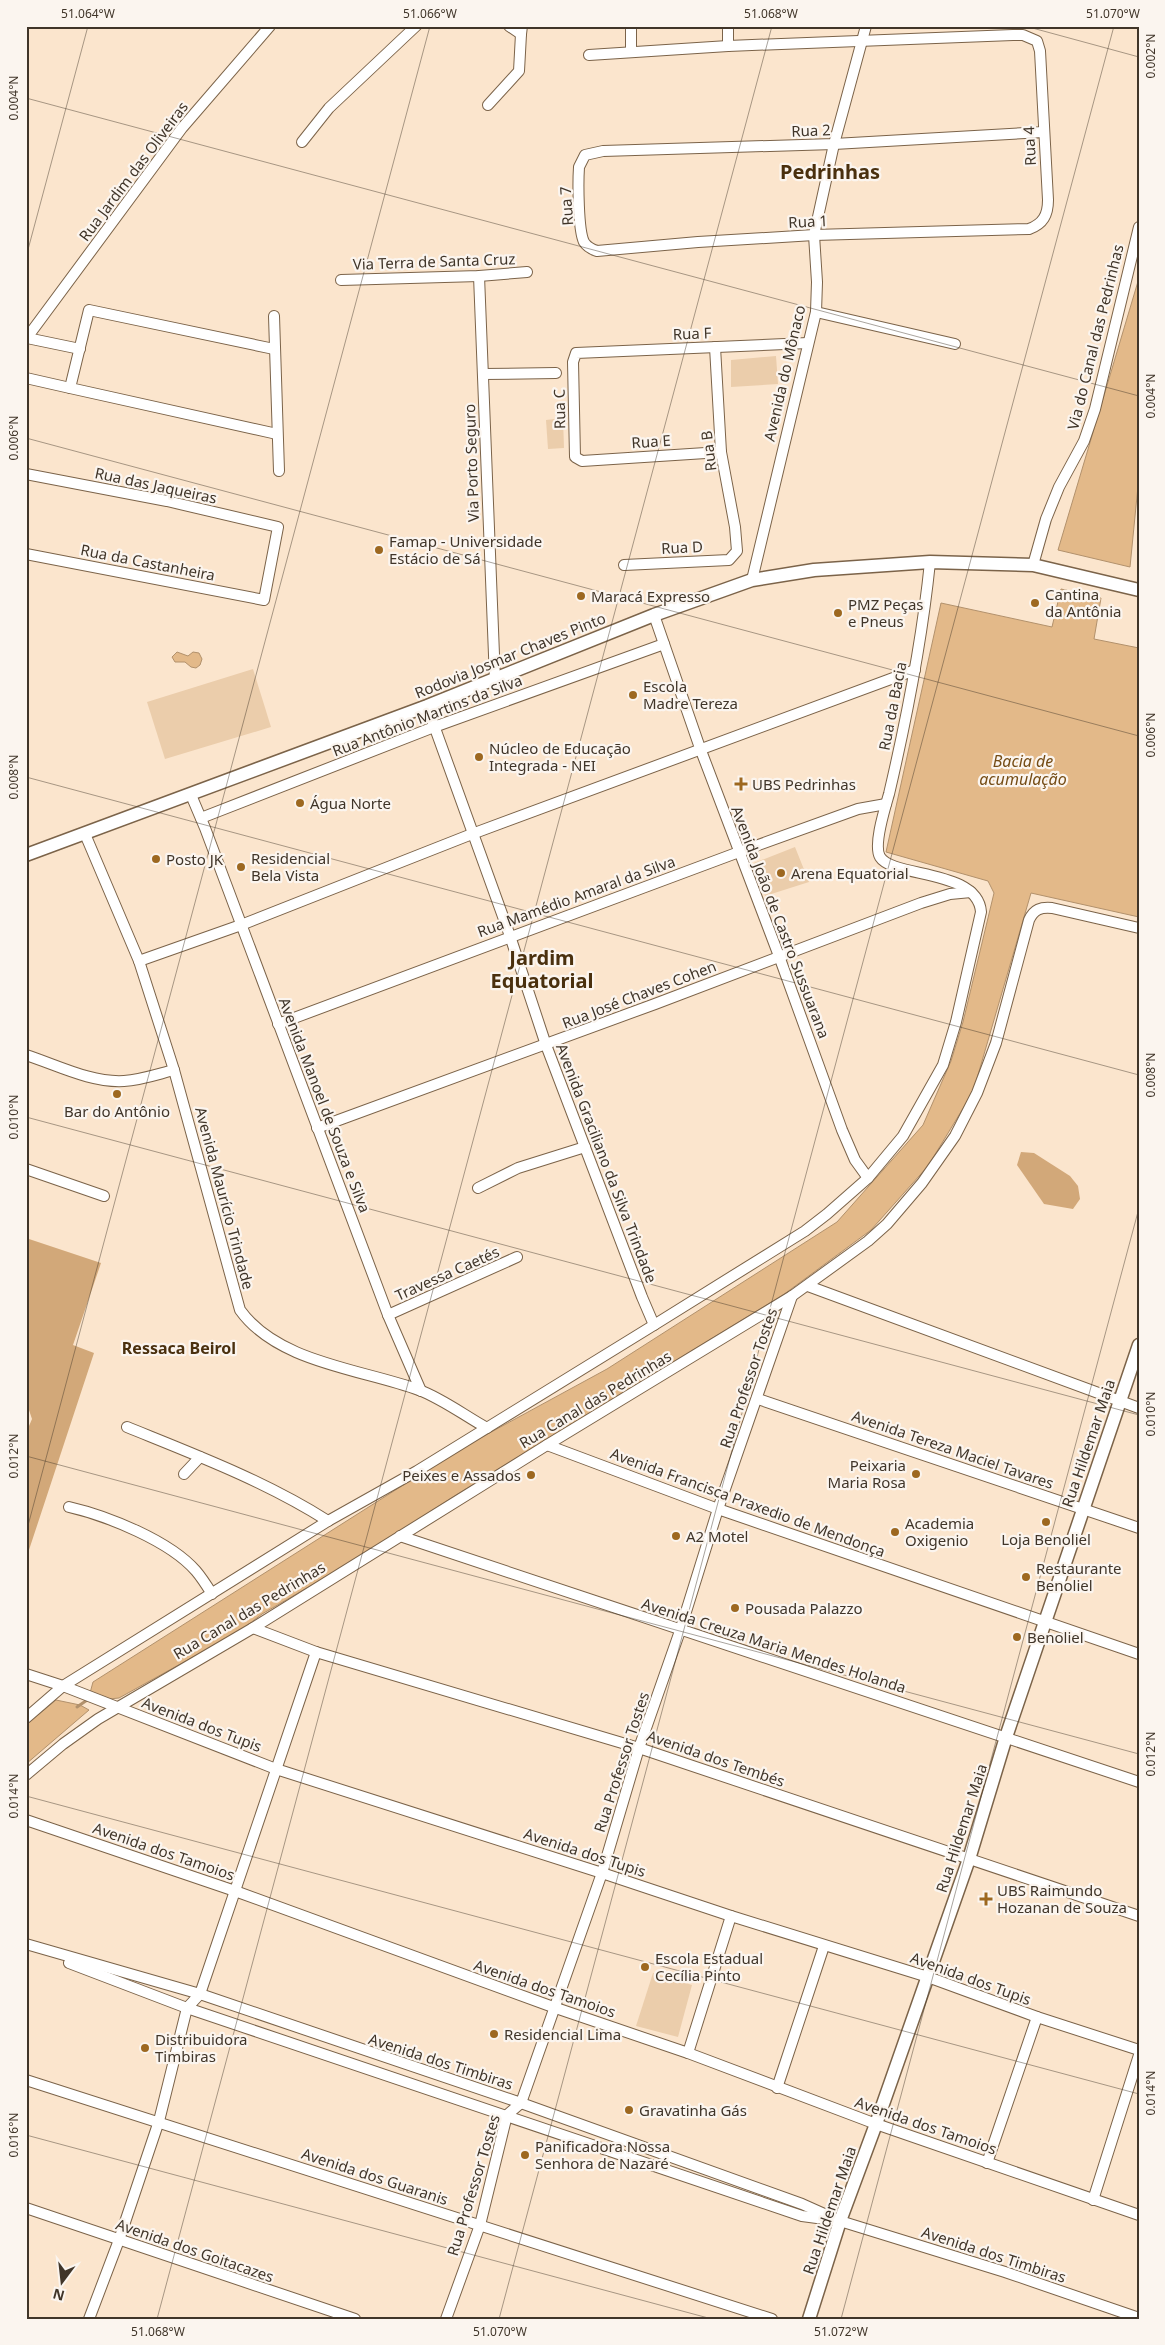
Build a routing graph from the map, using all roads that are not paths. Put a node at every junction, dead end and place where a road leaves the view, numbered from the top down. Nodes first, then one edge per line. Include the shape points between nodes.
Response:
1 (270, 26) edge
2 (416, 26) edge
3 (508, 26) edge
4 (631, 26) edge
5 (728, 26) edge
6 (866, 26) edge
7 (521, 30) edge
8 (862, 41) junction
9 (728, 46) junction
10 (631, 52) junction
11 (589, 55) dead end
12 (488, 105) dead end
13 (1043, 132) junction
14 (302, 142) dead end
15 (834, 144) junction
16 (581, 159) joint
17 (1139, 227) edge
18 (1029, 229) joint
19 (814, 235) junction
20 (590, 248) joint
21 (527, 272) dead end
22 (479, 276) junction
23 (341, 280) dead end
24 (816, 312) junction
25 (274, 316) dead end
26 (27, 338) edge
27 (808, 343) junction
28 (955, 344) dead end
29 (715, 347) junction
30 (80, 349) junction
31 (274, 349) junction
32 (576, 353) joint
33 (556, 373) dead end
34 (483, 374) junction
35 (26, 378) edge
36 (70, 388) junction
37 (277, 434) junction
38 (721, 452) junction
39 (582, 461) joint
40 (279, 471) dead end
41 (26, 474) edge
42 (737, 552) joint
43 (26, 554) edge
44 (930, 562) junction
45 (624, 565) dead end
46 (1033, 565) junction
47 (752, 580) junction
48 (1139, 590) edge
49 (264, 600) joint
50 (654, 615) junction
51 (664, 644) junction
52 (916, 670) junction
53 (495, 680) junction
54 (426, 706) junction
55 (434, 727) junction
56 (700, 748) junction
57 (191, 795) junction
58 (886, 804) junction
59 (203, 823) junction
60 (85, 834) junction
61 (472, 834) junction
62 (739, 852) junction
63 (26, 855) edge
64 (972, 892) junction
65 (241, 926) junction
66 (1139, 928) edge
67 (510, 936) junction
68 (779, 956) junction
69 (139, 962) junction
70 (278, 1024) junction
71 (546, 1045) junction
72 (26, 1055) edge
73 (174, 1070) junction
74 (317, 1128) junction
75 (585, 1147) junction
76 (26, 1169) edge
77 (868, 1178) junction
78 (478, 1188) dead end
79 (104, 1196) dead end
80 (517, 1257) dead end
81 (808, 1286) junction
82 (792, 1296) junction
83 (388, 1315) junction
84 (654, 1325) junction
85 (1139, 1345) edge
86 (421, 1391) junction
87 (758, 1399) junction
88 (1120, 1402) junction
89 (1139, 1408) edge
90 (127, 1427) dead end
91 (487, 1428) junction
92 (547, 1445) junction
93 (200, 1457) junction
94 (184, 1474) dead end
95 (69, 1507) dead end
96 (718, 1509) junction
97 (1082, 1509) junction
98 (328, 1521) junction
99 (1139, 1528) edge
100 (400, 1536) junction
101 (212, 1594) junction
102 (1046, 1622) junction
103 (253, 1628) junction
104 (680, 1630) junction
105 (316, 1652) junction
106 (1139, 1654) edge
107 (26, 1674) edge
108 (66, 1688) junction
109 (117, 1707) junction
110 (26, 1718) edge
111 (1006, 1737) junction
112 (639, 1748) junction
113 (276, 1769) junction
114 (26, 1775) edge
115 (1139, 1782) edge
116 (26, 1820) edge
117 (969, 1859) junction
118 (602, 1873) junction
119 (235, 1891) junction
120 (730, 1916) junction
121 (1139, 1916) edge
122 (26, 1945) edge
123 (824, 1946) junction
124 (928, 1977) junction
125 (200, 1994) junction
126 (187, 2008) junction
127 (553, 2008) junction
128 (1037, 2017) junction
129 (1139, 2050) edge
130 (688, 2052) junction
131 (1139, 2055) edge
132 (26, 2080) edge
133 (777, 2088) junction
134 (521, 2103) junction
135 (507, 2116) junction
136 (159, 2121) junction
137 (876, 2124) junction
138 (987, 2163) junction
139 (1093, 2200) junction
140 (26, 2208) edge
141 (1139, 2216) edge
142 (840, 2221) junction
143 (480, 2225) junction
144 (119, 2240) junction
145 (1139, 2318) edge
146 (89, 2319) edge
147 (356, 2319) edge
148 (446, 2319) edge
149 (772, 2319) edge
150 (809, 2319) edge

1 - 26 street, Rua Jardim das Oliveiras via 182,128
2 - 14 street via 329,108
3 - 7 street
4 - 10 street
5 - 9 street
6 - 8 street, Avenida do Mônaco
7 - 12 street via 519,71
8 - 9 street
8 - 13 street, Rua 4 via 1023,35 1037,41
8 - 15 street, Avenida do Mônaco
9 - 10 street
10 - 11 street
13 - 15 street, Rua 2
13 - 18 street, Rua 4 via 1048,209 1042,221
15 - 16 street, Rua 2 via 603,151 589,153
15 - 19 street, Avenida do Mônaco
16 - 20 street, Rua 7 via 578,173 580,216 583,240
17 - 46 street, Via do Canal das Pedrinhas via 1095,409 1084,441 1046,519
18 - 19 street, Rua 1
19 - 20 street, Rua 1 via 601,251
19 - 24 street, Avenida do Mônaco
21 - 22 street, Via Terra de Santa Cruz
22 - 23 street, Via Terra de Santa Cruz
22 - 34 street, Via Porto Seguro
24 - 27 street, Avenida do Mônaco
24 - 28 street
25 - 31 street
26 - 30 street
27 - 29 street, Rua F
27 - 47 street, Avenida do Mônaco
29 - 32 street, Rua F
29 - 38 street, Rua B
30 - 31 street via 89,310
30 - 36 street
31 - 37 street
32 - 39 street, Rua C via 573,362 575,457
33 - 34 street
34 - 53 street, Via Porto Seguro
35 - 36 street
36 - 37 street
37 - 40 street
38 - 39 street, Rua E
38 - 42 street, Rua B
41 - 49 street, Rua das Jaqueiras via 278,527
42 - 45 street, Rua D via 729,560
43 - 49 street, Rua da Castanheira
44 - 46 main road, Rodovia Josmar Chaves Pinto
44 - 47 main road, Rodovia Josmar Chaves Pinto via 814,570
44 - 52 street, Rua da Bacia
46 - 48 main road, Rodovia Josmar Chaves Pinto
47 - 50 main road, Rodovia Josmar Chaves Pinto
50 - 51 street, Avenida João de Castro Sussuarana
50 - 53 main road, Rodovia Josmar Chaves Pinto
51 - 55 street, Rua Antônio Martins da Silva
51 - 56 street, Avenida João de Castro Sussuarana
52 - 56 street
52 - 58 street, Rua da Bacia
53 - 54 main road, Rodovia Josmar Chaves Pinto
54 - 55 street, Avenida Graciliano da Silva Trindade
54 - 57 main road, Rodovia Josmar Chaves Pinto
55 - 59 street, Rua Antônio Martins da Silva
55 - 61 street, Avenida Graciliano da Silva Trindade
56 - 61 street
56 - 62 street, Avenida João de Castro Sussuarana
57 - 59 street, Avenida Manoel de Souza e Silva
57 - 60 main road, Rodovia Josmar Chaves Pinto
58 - 62 street, Rua Mamédio Amaral da Silva via 858,809
58 - 64 street, Rua da Bacia via 879,855 885,862 932,875
59 - 65 street, Avenida Manoel de Souza e Silva
60 - 63 main road, Rodovia Josmar Chaves Pinto
60 - 69 street, Avenida Maurício Trindade
61 - 65 street
61 - 67 street, Avenida Graciliano da Silva Trindade
62 - 67 street, Rua Mamédio Amaral da Silva
62 - 68 street, Avenida João de Castro Sussuarana
64 - 68 street, Rua José Chaves Cohen via 950,894 921,903
64 - 77 street, Rua Canal das Pedrinhas via 981,904 981,919 951,1043 911,1125
65 - 69 street
65 - 70 street, Avenida Manoel de Souza e Silva
66 - 81 street, Rua Canal das Pedrinhas via 1044,908 1037,910 1029,920 990,1064 955,1136 922,1183 887,1224
67 - 70 street, Rua Mamédio Amaral da Silva
67 - 71 street, Avenida Graciliano da Silva Trindade
68 - 71 street, Rua José Chaves Cohen
68 - 77 street, Avenida João de Castro Sussuarana via 845,1136
69 - 73 street, Avenida Maurício Trindade
70 - 74 street, Avenida Manoel de Souza e Silva
71 - 74 street, Rua José Chaves Cohen
71 - 75 street, Avenida Graciliano da Silva Trindade
72 - 73 street via 113,1081 135,1080
73 - 86 street, Avenida Maurício Trindade via 234,1292 249,1323 280,1344 303,1354
74 - 83 street, Avenida Manoel de Souza e Silva
75 - 78 street via 518,1168
75 - 84 street, Avenida Graciliano da Silva Trindade
76 - 79 street
77 - 84 street, Rua Canal das Pedrinhas via 805,1231
80 - 83 street, Travessa Caetés
81 - 82 street, Rua Canal das Pedrinhas
81 - 88 street
82 - 87 street, Rua Professor Tostes
82 - 92 street, Rua Canal das Pedrinhas
83 - 86 street, Avenida Manoel de Souza e Silva
84 - 91 street, Rua Canal das Pedrinhas
85 - 88 main road, Rua Hildemar Maia
86 - 91 street, Avenida Maurício Trindade
87 - 96 street, Rua Professor Tostes
87 - 97 street, Avenida Tereza Maciel Tavares
88 - 89 street
88 - 97 main road, Rua Hildemar Maia
90 - 93 street
91 - 98 street, Rua Canal das Pedrinhas
92 - 96 street, Avenida Francisca Praxedio de Mendonça
92 - 100 street, Rua Canal das Pedrinhas
93 - 94 street
93 - 98 street via 256,1480
95 - 101 street via 145,1536 176,1554 196,1571
96 - 102 street, Avenida Francisca Praxedio de Mendonça
96 - 104 street, Rua Professor Tostes
97 - 99 street, Avenida Tereza Maciel Tavares
97 - 102 main road, Rua Hildemar Maia
98 - 101 street, Rua Canal das Pedrinhas
100 - 103 street, Rua Canal das Pedrinhas
100 - 104 street, Avenida Creuza Maria Mendes Holanda
101 - 108 street, Rua Canal das Pedrinhas
102 - 106 street, Avenida Francisca Praxedio de Mendonça
102 - 111 main road, Rua Hildemar Maia
103 - 105 street, Avenida dos Tembés
103 - 109 street, Rua Canal das Pedrinhas
104 - 111 street, Avenida Creuza Maria Mendes Holanda
104 - 112 street, Rua Professor Tostes
105 - 112 street, Avenida dos Tembés
105 - 113 street
107 - 108 street, Avenida dos Tupis
108 - 109 street, Avenida dos Tupis
108 - 110 street, Rua Canal das Pedrinhas
109 - 113 street, Avenida dos Tupis
109 - 114 street, Rua Canal das Pedrinhas via 63,1744
111 - 115 street, Avenida Creuza Maria Mendes Holanda
111 - 117 main road, Rua Hildemar Maia
112 - 117 street, Avenida dos Tembés
112 - 118 street, Rua Professor Tostes
113 - 118 street, Avenida dos Tupis
113 - 119 street
116 - 119 street, Avenida dos Tamoios
117 - 121 street, Avenida dos Tembés
117 - 124 main road, Rua Hildemar Maia
118 - 120 street, Avenida dos Tupis
118 - 127 street, Rua Professor Tostes
119 - 125 street
119 - 127 street, Avenida dos Tamoios
120 - 123 street, Avenida dos Tupis
120 - 130 street
122 - 125 street, Avenida dos Timbiras
122 - 126 street, Avenida dos Timbiras
123 - 124 street, Avenida dos Tupis
123 - 133 street
124 - 128 street, Avenida dos Tupis
124 - 137 main road, Rua Hildemar Maia
125 - 126 street
125 - 134 street, Avenida dos Timbiras
126 - 135 street, Avenida dos Timbiras
126 - 136 street
127 - 130 street, Avenida dos Tamoios
127 - 134 street, Rua Professor Tostes
128 - 129 street, Avenida dos Tupis
128 - 138 street
130 - 133 street, Avenida dos Tamoios
131 - 139 street
132 - 136 street, Avenida dos Guaranis
133 - 137 street, Avenida dos Tamoios
134 - 135 street, Rua Professor Tostes
134 - 142 street, Avenida dos Timbiras via 802,2204
135 - 142 street, Avenida dos Timbiras via 802,2216
135 - 143 street, Rua Professor Tostes
136 - 143 street, Avenida dos Guaranis
136 - 144 street
137 - 138 street, Avenida dos Tamoios
137 - 142 main road, Rua Hildemar Maia
138 - 139 street, Avenida dos Tamoios
139 - 141 street, Avenida dos Tamoios
140 - 144 street, Avenida dos Goitacazes
142 - 145 street, Avenida dos Timbiras
142 - 150 main road, Rua Hildemar Maia
143 - 148 street, Rua Professor Tostes
143 - 149 street, Avenida dos Guaranis
144 - 146 street
144 - 147 street, Avenida dos Goitacazes

